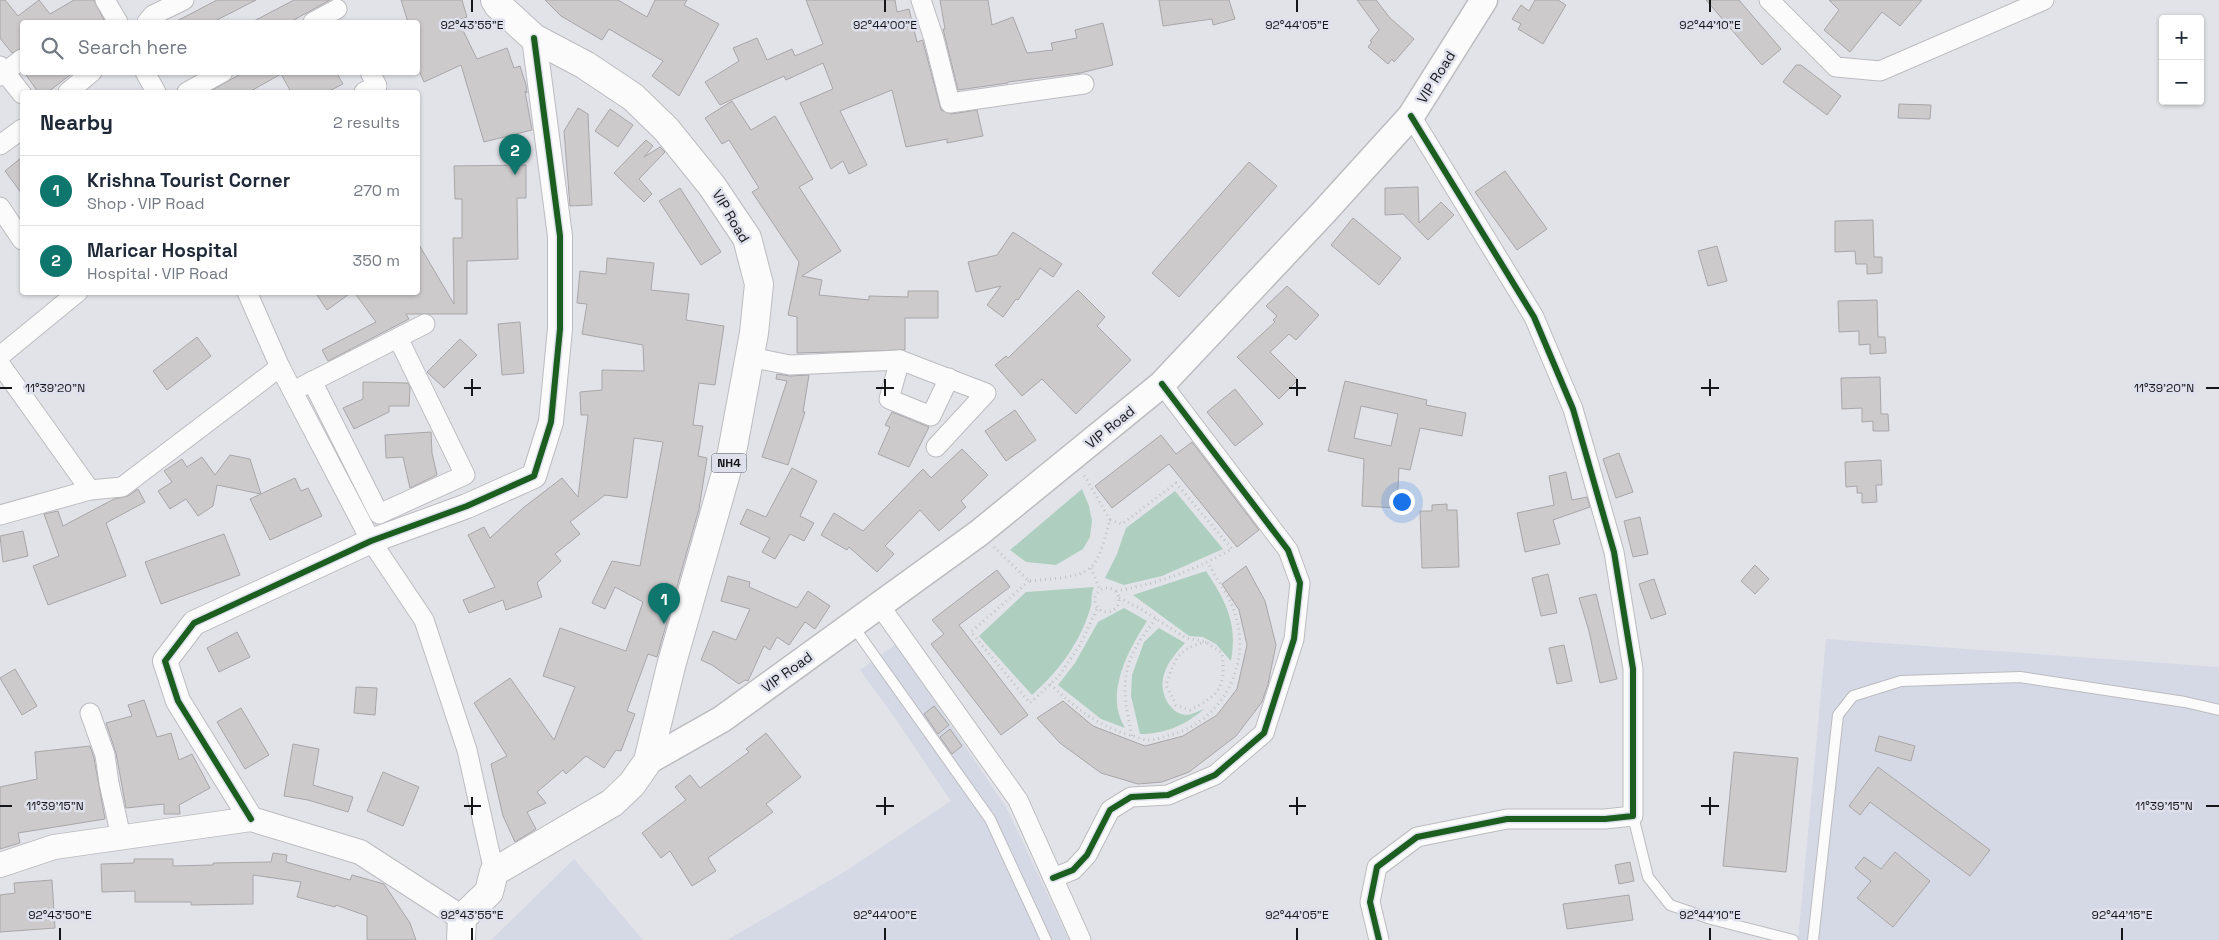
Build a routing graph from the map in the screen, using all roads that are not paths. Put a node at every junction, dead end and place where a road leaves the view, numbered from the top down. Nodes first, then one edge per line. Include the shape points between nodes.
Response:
1 (106, 0) edge
2 (184, 0) edge
3 (495, 0) edge
4 (921, 0) edge
5 (1484, 0) edge
6 (1769, 0) edge
7 (2044, 0) edge
8 (337, 11) edge
9 (117, 20) edge
10 (149, 20) edge
11 (317, 20) edge
12 (534, 38) junction
13 (20, 60) edge
14 (2, 71) edge
15 (88, 75) edge
16 (147, 75) edge
17 (217, 75) edge
18 (372, 75) edge
19 (1084, 84) dead end
20 (70, 90) edge
21 (155, 90) edge
22 (190, 90) edge
23 (368, 90) edge
24 (20, 92) edge
25 (1411, 116) junction
26 (20, 130) edge
27 (0, 145) edge
28 (0, 206) edge
29 (20, 237) edge
30 (248, 295) edge
31 (67, 296) edge
32 (424, 324) dead end
33 (398, 338) junction
34 (0, 356) edge
35 (749, 357) junction
36 (900, 360) junction
37 (0, 364) edge
38 (280, 367) junction
39 (949, 378) junction
40 (312, 381) junction
41 (1162, 384) junction
42 (293, 391) junction
43 (936, 447) dead end
44 (90, 490) junction
45 (0, 515) edge
46 (371, 541) junction
47 (880, 606) junction
48 (852, 625) junction
49 (2219, 710) edge
50 (90, 713) dead end
51 (648, 761) junction
52 (1634, 816) junction
53 (251, 819) junction
54 (121, 837) junction
55 (0, 865) edge
56 (494, 872) junction
57 (1053, 878) junction
58 (462, 929) edge
59 (1046, 940) edge
60 (1081, 940) edge
61 (1379, 940) edge
62 (1793, 940) edge
63 (1813, 940) edge

1 - 9 street
2 - 10 street
3 - 12 highway, VIP Road / NH4
4 - 19 street via 950,103
5 - 25 main road, VIP Road
6 - 7 street via 1836,68 1880,71
8 - 11 street
12 - 35 highway, VIP Road / NH4 via 585,65 633,97 666,129 712,186 747,238 759,284
12 - 46 street via 560,236 560,329 551,422 534,476 467,506
13 - 14 street
14 - 24 street
15 - 20 street
16 - 21 street
17 - 22 street
18 - 23 street via 377,86
25 - 41 main road, VIP Road
25 - 52 street via 1534,317 1573,409 1614,552 1633,669
26 - 27 street
28 - 29 street
30 - 38 street
31 - 34 street
32 - 33 street
33 - 40 street
33 - 40 street via 465,475 379,514
35 - 36 street via 790,365
35 - 51 highway, VIP Road / NH4 via 732,452 671,666
36 - 39 street
36 - 39 street via 889,398 931,416
37 - 44 street
38 - 42 street
38 - 44 street via 122,487
39 - 43 street via 986,392
40 - 42 street
41 - 47 main road, VIP Road via 979,533
41 - 57 street via 1288,550 1300,583 1294,639 1264,733 1215,776 1168,795 1131,797 1110,810 1087,855 1072,870
42 - 46 street
44 - 45 street
46 - 53 street via 194,623 165,661 178,701
46 - 56 street via 424,620 467,750
47 - 48 main road, VIP Road
47 - 57 street via 1018,800
48 - 51 main road, VIP Road via 722,719
48 - 59 lane via 990,818
49 - 63 lane via 2020,677 1901,681 1853,696 1838,715
50 - 54 street via 105,755
51 - 56 highway, VIP Road / NH4 via 612,804
52 - 61 street via 1605,819 1507,818 1417,837 1378,867 1370,902
52 - 62 lane via 1648,877 1670,905
53 - 54 street
53 - 58 street via 360,852
54 - 55 street via 54,846
56 - 58 highway via 489,892
57 - 60 street

